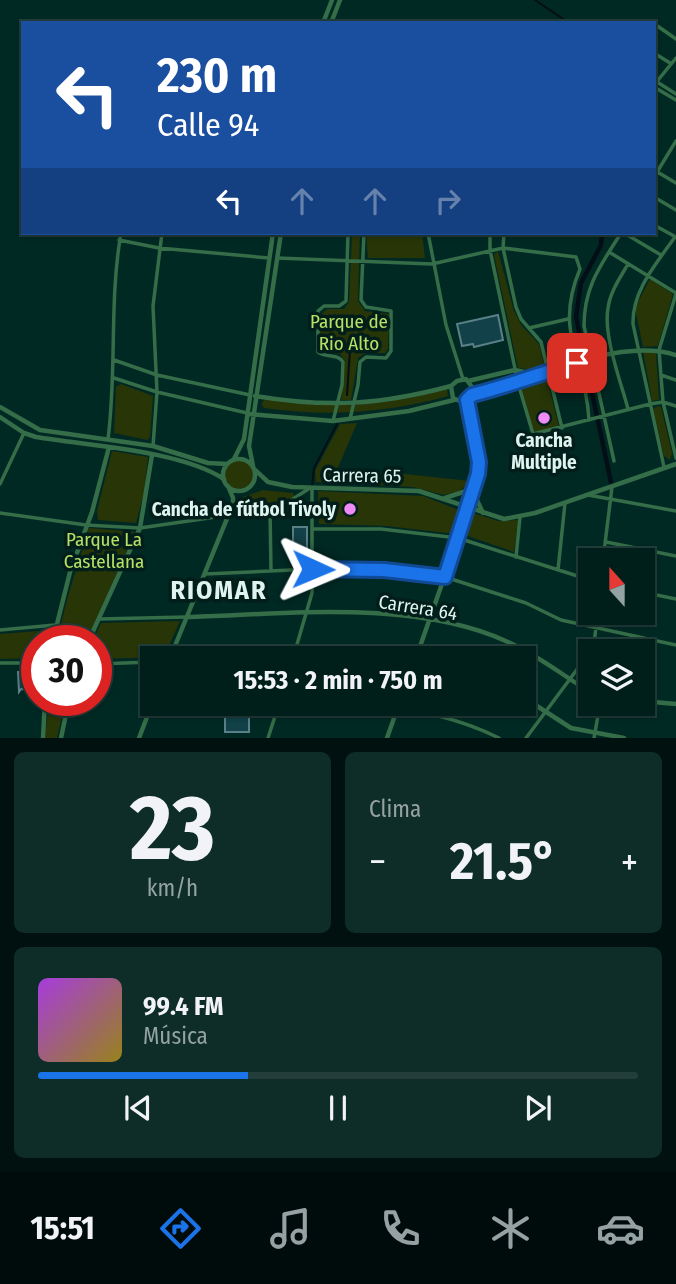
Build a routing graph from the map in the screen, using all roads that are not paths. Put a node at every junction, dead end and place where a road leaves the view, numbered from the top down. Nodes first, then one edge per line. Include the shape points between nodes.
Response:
1 (332, 0) edge
2 (340, 0) edge
3 (324, 21) edge
4 (332, 21) edge
5 (656, 25) edge
6 (676, 38) edge
7 (656, 54) edge
8 (676, 58) edge
9 (670, 63) junction
10 (656, 83) edge
11 (656, 85) edge
12 (675, 96) edge
13 (676, 141) edge
14 (656, 171) edge
15 (676, 183) edge
16 (656, 198) edge
17 (676, 210) edge
18 (656, 226) edge
19 (120, 235) edge
20 (162, 235) edge
21 (273, 235) edge
22 (281, 235) edge
23 (348, 235) edge
24 (364, 235) edge
25 (428, 235) edge
26 (490, 235) edge
27 (504, 235) edge
28 (622, 235) edge
29 (627, 235) edge
30 (675, 237) edge
31 (119, 240) junction
32 (159, 248) junction
33 (503, 248) junction
34 (489, 250) junction
35 (609, 252) junction
36 (662, 255) junction
37 (269, 258) junction
38 (277, 258) junction
39 (347, 261) junction
40 (363, 262) junction
41 (432, 264) junction
42 (628, 264) junction
43 (649, 276) junction
44 (676, 294) edge
45 (568, 319) junction
46 (529, 328) junction
47 (639, 349) junction
48 (659, 350) junction
49 (614, 354) junction
50 (676, 355) edge
51 (114, 360) junction
52 (589, 360) junction
53 (579, 363) junction
54 (458, 368) junction
55 (515, 370) junction
56 (549, 371) junction
57 (157, 374) junction
58 (534, 374) junction
59 (661, 375) junction
60 (114, 378) junction
61 (466, 380) junction
62 (676, 380) edge
63 (518, 383) junction
64 (453, 384) junction
65 (157, 392) junction
66 (250, 395) junction
67 (472, 395) junction
68 (257, 397) junction
69 (467, 400) junction
70 (457, 401) junction
71 (663, 402) junction
72 (338, 404) junction
73 (650, 404) junction
74 (353, 405) junction
75 (676, 406) edge
76 (0, 407) edge
77 (628, 410) junction
78 (248, 414) junction
79 (255, 414) junction
80 (468, 414) junction
81 (601, 416) junction
82 (0, 417) edge
83 (350, 419) junction
84 (591, 419) junction
85 (333, 421) junction
86 (562, 428) junction
87 (24, 433) junction
88 (108, 439) junction
89 (153, 446) junction
90 (108, 447) junction
91 (152, 455) junction
92 (676, 457) edge
93 (234, 459) junction
94 (614, 461) dead end
95 (227, 464) junction
96 (676, 464) edge
97 (253, 467) junction
98 (664, 467) junction
99 (224, 479) junction
100 (478, 481) junction
101 (0, 484) edge
102 (228, 486) junction
103 (612, 487) junction
104 (311, 488) junction
105 (474, 493) junction
106 (458, 494) junction
107 (588, 495) junction
108 (444, 498) junction
109 (611, 499) junction
110 (565, 503) junction
111 (458, 504) junction
112 (469, 508) junction
113 (270, 510) junction
114 (676, 511) edge
115 (0, 513) edge
116 (483, 514) junction
117 (229, 515) junction
118 (520, 517) junction
119 (86, 524) junction
120 (140, 528) junction
121 (313, 529) junction
122 (458, 538) junction
123 (605, 542) junction
124 (604, 548) edge
125 (676, 556) edge
126 (516, 557) junction
127 (313, 569) junction
128 (558, 570) junction
129 (271, 571) junction
130 (205, 574) junction
131 (578, 576) edge
132 (445, 577) junction
133 (655, 595) edge
134 (676, 599) edge
135 (307, 614) junction
136 (187, 617) junction
137 (99, 619) junction
138 (429, 620) junction
139 (55, 625) edge
140 (96, 625) edge
141 (597, 625) edge
142 (21, 629) edge
143 (597, 629) junction
144 (0, 631) edge
145 (594, 639) edge
146 (676, 645) edge
147 (175, 646) edge
148 (297, 646) edge
149 (420, 646) edge
150 (140, 662) edge
151 (0, 663) edge
152 (21, 663) edge
153 (112, 663) edge
154 (578, 669) edge
155 (571, 679) junction
156 (578, 684) edge
157 (655, 702) edge
158 (676, 704) edge
159 (536, 705) edge
160 (546, 712) junction
161 (44, 716) edge
162 (66, 716) edge
163 (148, 716) edge
164 (275, 716) edge
165 (394, 716) edge
166 (435, 716) edge
167 (598, 716) edge
168 (595, 735) edge
169 (43, 738) edge
170 (61, 738) edge
171 (139, 738) edge
172 (268, 738) edge
173 (387, 738) edge
174 (499, 738) edge
175 (526, 738) edge
176 (624, 738) edge

1 - 3 street
2 - 4 street
5 - 6 street
7 - 9 street
8 - 9 street
9 - 10 street
11 - 12 street
13 - 14 street
14 - 15 street
16 - 17 street
18 - 30 street
19 - 31 street
20 - 32 street
21 - 37 street
22 - 38 street
23 - 39 street
24 - 40 street
25 - 41 street
26 - 34 street
27 - 33 street
28 - 35 street
29 - 36 street
30 - 36 street
31 - 32 street
31 - 51 street
32 - 37 street
32 - 57 street via 153,306
33 - 34 street
33 - 45 street via 570,255 578,260
33 - 46 street via 516,307
34 - 41 street
34 - 55 street
35 - 42 street
35 - 52 street via 589,286 584,306
36 - 43 street
37 - 66 street
38 - 39 street
38 - 68 street
39 - 40 street
39 - 72 street via 346,301 318,311 318,352 343,362
40 - 41 street
40 - 74 street via 361,300 366,307 391,311 391,351 386,358 366,357 360,362
41 - 54 street
42 - 43 street
42 - 49 street via 607,309
43 - 44 street
43 - 47 street via 632,308
44 - 48 street
45 - 46 street
45 - 53 street
46 - 56 street via 541,342
47 - 48 street
47 - 49 street
47 - 73 street
48 - 50 street
48 - 59 street
49 - 52 street
49 - 77 street
51 - 57 street
51 - 60 street
52 - 53 street
52 - 81 street
53 - 56 street
53 - 84 street
54 - 61 street
54 - 64 street
55 - 58 street
55 - 61 street
55 - 63 street
56 - 58 street
56 - 86 street
57 - 65 street
57 - 66 street
58 - 63 street
59 - 62 street
59 - 71 street
60 - 65 street
60 - 88 street
61 - 64 street
61 - 67 street
63 - 67 street
63 - 86 street via 533,434
64 - 70 street
64 - 74 street via 408,398
65 - 78 street
65 - 89 street
66 - 68 street
66 - 78 street
67 - 69 street
68 - 72 street
68 - 79 street
69 - 70 street
69 - 80 street
70 - 80 street
70 - 83 street
71 - 73 street
71 - 75 street
71 - 92 street
72 - 74 street
72 - 85 street
73 - 77 street
73 - 98 street
74 - 83 street
76 - 88 street via 40,430
77 - 81 street
78 - 79 street
78 - 93 street via 242,446
79 - 85 street
79 - 97 street via 249,449
80 - 100 street via 479,462
81 - 84 street
81 - 94 street
82 - 87 street
83 - 85 street
84 - 86 street
87 - 90 street
87 - 101 street
88 - 89 street
89 - 95 street via 208,463
90 - 91 street
90 - 119 street
91 - 99 street
91 - 120 street
93 - 95 street
93 - 97 street
95 - 99 street
96 - 98 street, Carrera 65
97 - 102 street via 254,481 246,490
97 - 104 street via 268,482
98 - 103 street, Carrera 65
99 - 102 street
100 - 105 street
100 - 106 street
102 - 117 street via 233,498
103 - 107 street, Carrera 65
103 - 109 street
104 - 108 street, Carrera 65 via 409,490
104 - 113 street, Carrera 65
104 - 121 street
105 - 112 street
105 - 116 street
106 - 108 street
106 - 111 street
107 - 109 street
107 - 110 street, Carrera 65
108 - 111 street, Carrera 65
109 - 114 street
109 - 123 street
110 - 118 street, Carrera 65
110 - 128 street
111 - 112 street, Carrera 65
112 - 116 street, Carrera 65
112 - 122 street
113 - 117 street, Carrera 65
113 - 129 street
115 - 119 street, Carrera 65
116 - 118 street, Carrera 65
117 - 120 street, Carrera 65
117 - 130 street
118 - 126 street
119 - 120 street, Carrera 65
119 - 139 street
120 - 137 street
121 - 122 street via 381,529
121 - 127 street
122 - 126 street
122 - 132 street
123 - 124 street
123 - 125 street
126 - 128 street
127 - 129 street
127 - 132 street
127 - 135 street
128 - 131 street
129 - 130 street
130 - 136 street
132 - 138 street
132 - 143 street
133 - 134 street
135 - 136 street, Carrera 64
135 - 138 street, Carrera 64 via 369,613
135 - 148 street
136 - 137 street, Carrera 64
136 - 147 street
137 - 140 street
138 - 149 street
138 - 155 street, Carrera 64 via 507,641
141 - 143 street
142 - 144 street
143 - 145 street
143 - 146 street
150 - 153 street
151 - 152 street
154 - 155 street
155 - 156 street, Carrera 64
155 - 160 street
157 - 158 street
159 - 160 street
160 - 168 street via 571,728
160 - 175 street
161 - 169 street
162 - 170 street
163 - 171 street
164 - 172 street
165 - 173 street
166 - 174 street
167 - 168 street
168 - 176 street

